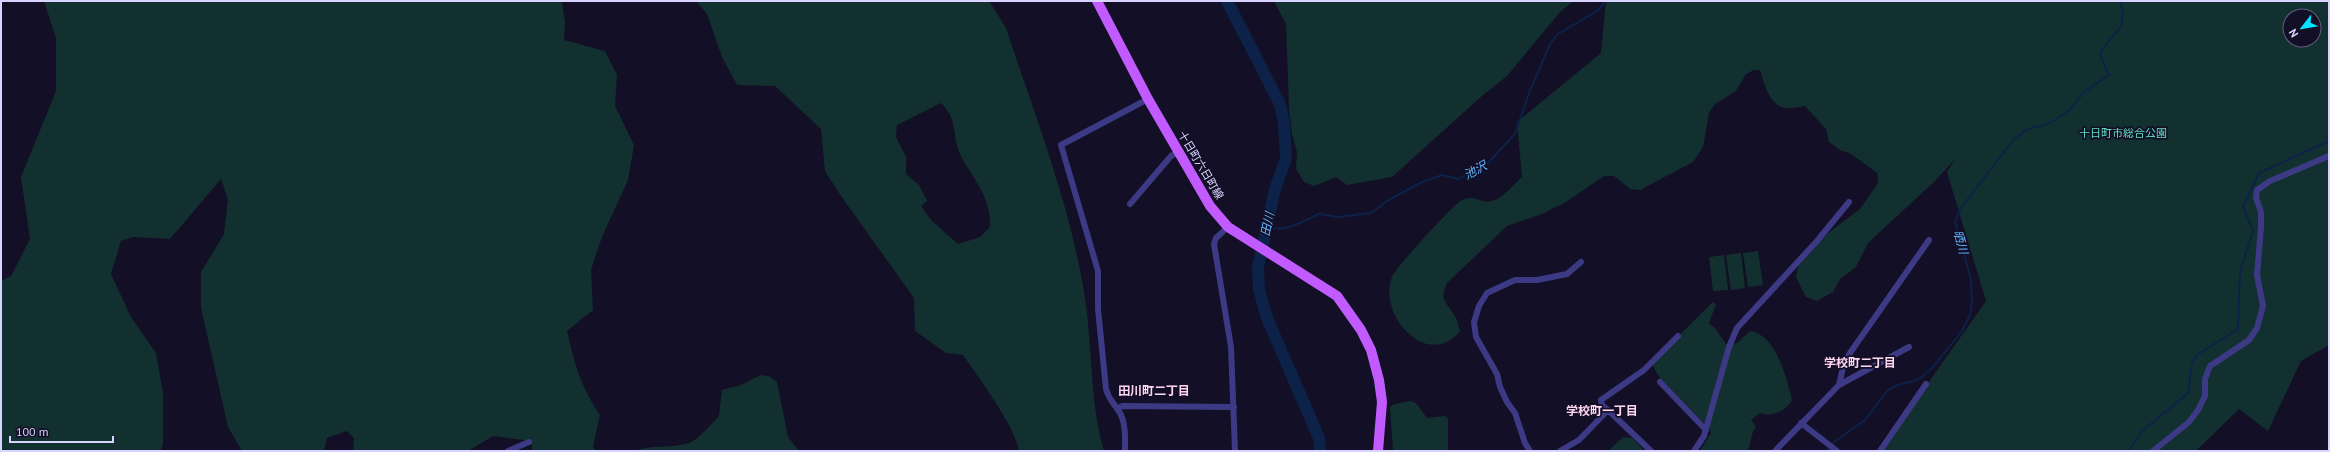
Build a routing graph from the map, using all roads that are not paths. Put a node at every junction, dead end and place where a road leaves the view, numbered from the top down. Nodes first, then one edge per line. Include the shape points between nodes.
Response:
1 (1097, 1) edge
2 (1148, 99) junction
3 (1178, 152) junction
4 (2329, 156) edge
5 (1848, 202) dead end
6 (1130, 204) dead end
7 (1228, 227) junction
8 (1929, 240) dead end
9 (1581, 262) dead end
10 (1678, 336) dead end
11 (1909, 347) dead end
12 (1660, 382) dead end
13 (1839, 384) junction
14 (1926, 384) dead end
15 (1234, 407) junction
16 (1117, 409) junction
17 (1608, 410) junction
18 (1801, 423) junction
19 (1706, 430) junction
20 (529, 442) dead end
21 (1525, 443) junction
22 (1836, 450) edge
23 (508, 451) edge
24 (1125, 451) edge
25 (1235, 451) edge
26 (1378, 451) edge
27 (1525, 451) edge
28 (1530, 451) edge
29 (1560, 451) edge
30 (1651, 451) edge
31 (1694, 451) edge
32 (1775, 451) edge
33 (1880, 451) edge
34 (2153, 451) edge

1 - 2 main road, 十日町六日町線
2 - 3 main road, 十日町六日町線
2 - 16 street via 1061,145 1098,270 1098,309 1106,389 1109,400
3 - 6 street via 1171,156
3 - 7 main road, 十日町六日町線 via 1196,184
4 - 34 street via 2266,183 2257,190 2256,198 2261,212 2257,275 2263,306 2257,328 2249,340 2210,366 2205,379 2205,396 2198,410 2189,422
5 - 19 street via 1817,241 1738,328 1729,347
7 - 15 street via 1216,238 1214,244 1231,347
7 - 26 main road, 十日町六日町線 via 1337,296 1347,308 1371,350 1379,380 1382,402
8 - 13 street via 1850,353 1844,363
9 - 21 street via 1567,274 1537,280 1515,280 1487,293 1474,322 1476,337 1497,374 1500,387 1515,413
10 - 17 street via 1644,370 1602,400 1602,405
11 - 13 street
12 - 19 street
13 - 18 street
14 - 33 street
15 - 16 street via 1122,406
15 - 25 street
16 - 24 street via 1123,422
17 - 29 street via 1579,440
17 - 30 street
18 - 22 street
18 - 32 street
19 - 31 street
20 - 23 street via 525,446
21 - 27 street
21 - 28 street

